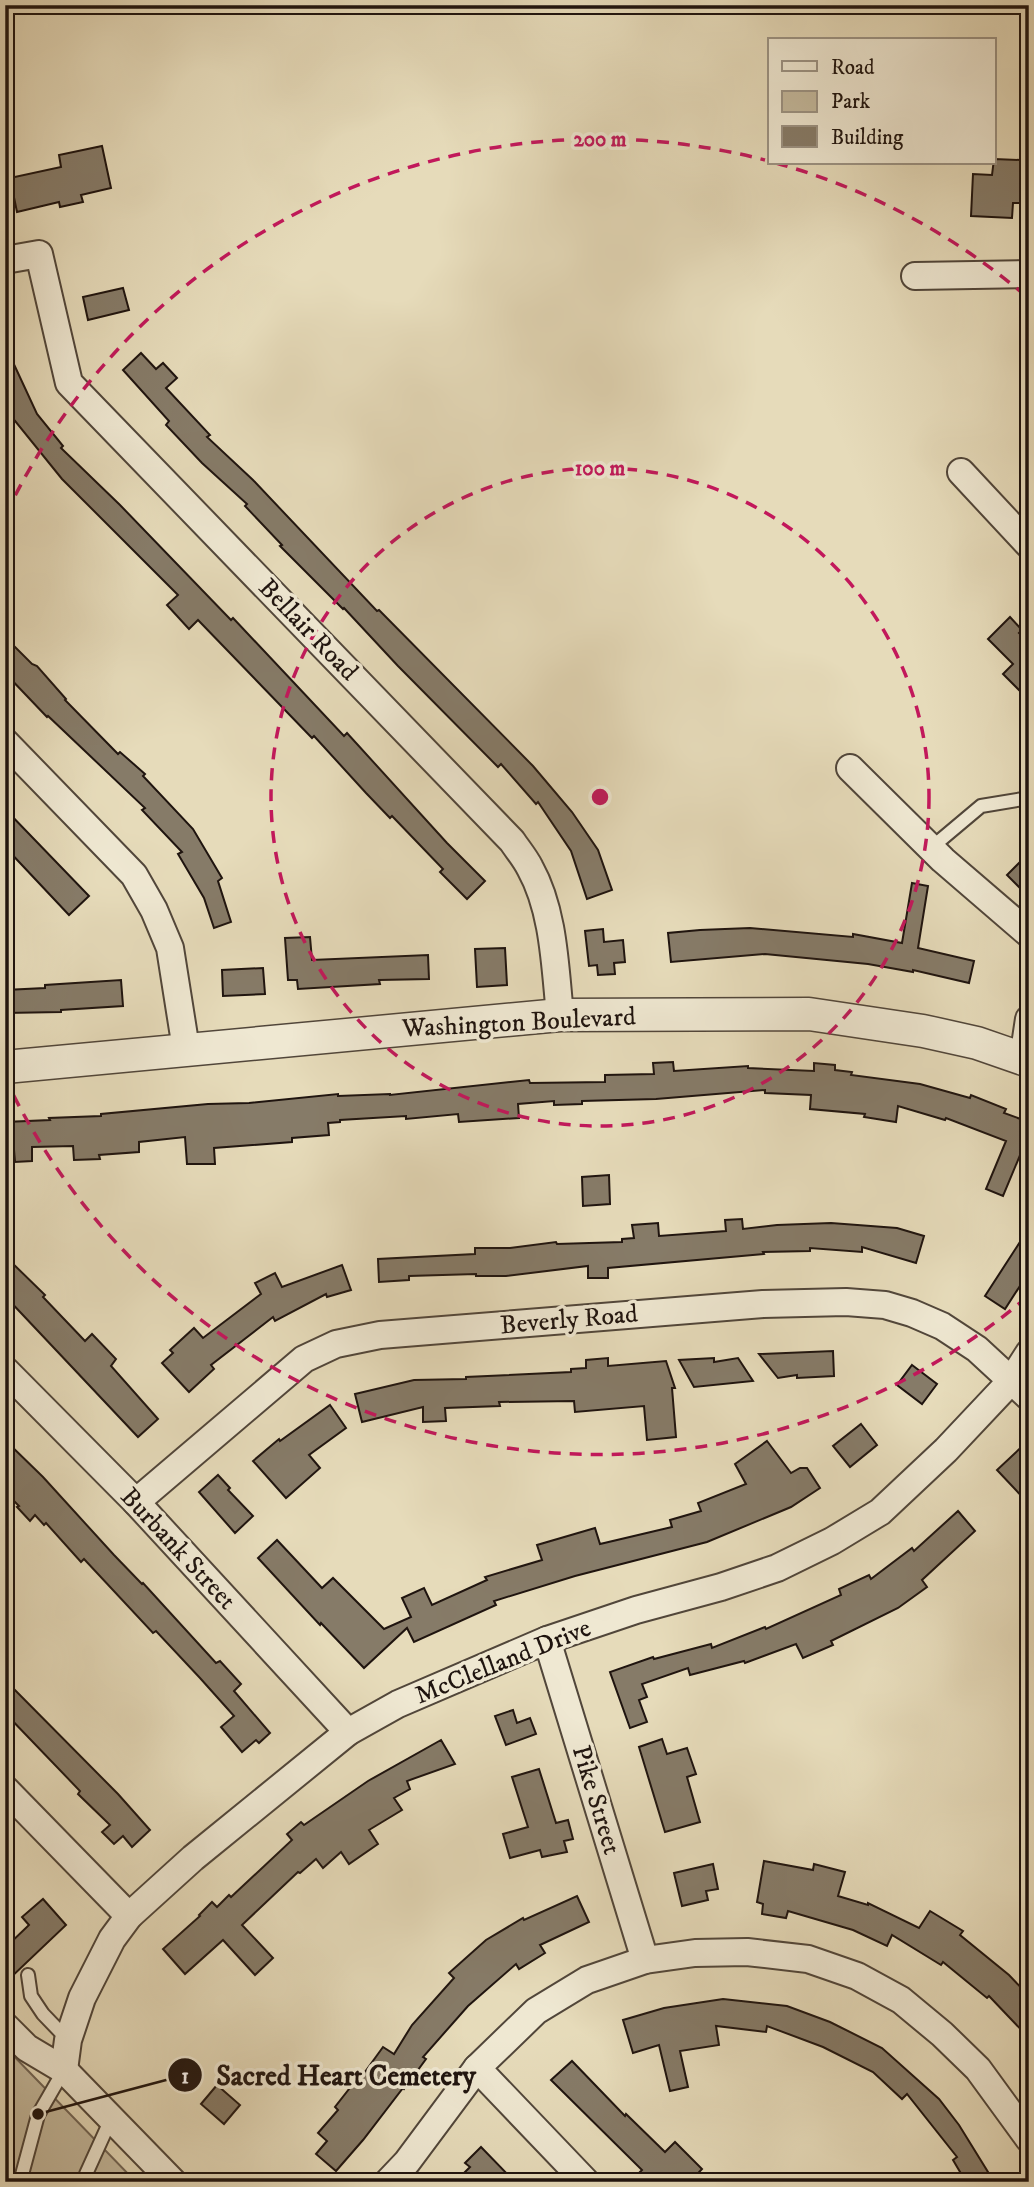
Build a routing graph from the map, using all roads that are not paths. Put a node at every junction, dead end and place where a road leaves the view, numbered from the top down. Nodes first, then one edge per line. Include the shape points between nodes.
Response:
1 (5, 260) edge
2 (1029, 274) edge
3 (915, 276) dead end
4 (961, 472) dead end
5 (1029, 545) edge
6 (5, 742) edge
7 (850, 768) dead end
8 (1029, 797) edge
9 (931, 848) junction
10 (1029, 934) edge
11 (560, 1015) junction
12 (1029, 1019) edge
13 (186, 1049) junction
14 (1026, 1060) edge
15 (5, 1067) edge
16 (1029, 1353) edge
17 (5, 1370) edge
18 (1020, 1389) edge
19 (136, 1502) junction
20 (547, 1640) junction
21 (348, 1732) junction
22 (5, 1789) edge
23 (129, 1916) junction
24 (645, 1960) junction
25 (28, 1975) dead end
26 (5, 2026) edge
27 (68, 2040) junction
28 (477, 2068) junction
29 (64, 2070) junction
30 (111, 2118) junction
31 (1029, 2139) edge
32 (20, 2182) edge
33 (92, 2182) edge
34 (173, 2182) edge
35 (388, 2182) edge
36 (586, 2182) edge

1 - 11 street, Bellair Road via 39,254 69,383 512,841 531,870 544,905
2 - 3 street
4 - 5 street
6 - 13 street via 134,875 146,893 170,948
7 - 9 street
8 - 9 lane via 981,806
9 - 10 street
11 - 13 street, Washington Boulevard
11 - 14 street, Washington Boulevard via 809,1014 923,1031
12 - 14 street
13 - 15 street, Washington Boulevard
16 - 18 street, McClelland Drive
17 - 19 street, Burbank Street
18 - 19 street, Beverly Road via 977,1349 942,1326 885,1305 763,1304 380,1335 336,1344 304,1359
18 - 20 street, McClelland Drive via 880,1512 832,1541 777,1568
19 - 21 street, Burbank Street
20 - 21 street, McClelland Drive via 398,1704
20 - 24 street, Pike Street
21 - 23 street, McClelland Drive
22 - 23 street
23 - 27 street, McClelland Drive via 112,1938 82,1998
24 - 28 street via 587,1980 536,2011
24 - 31 street via 747,1952 808,1959 857,1976 901,2000 942,2034 978,2069
25 - 27 lane via 31,1996
26 - 29 street via 27,2048
27 - 29 street, McClelland Drive
28 - 35 street
28 - 36 street
29 - 30 street
29 - 32 lane via 38,2115
30 - 33 lane via 86,2174
30 - 34 street

